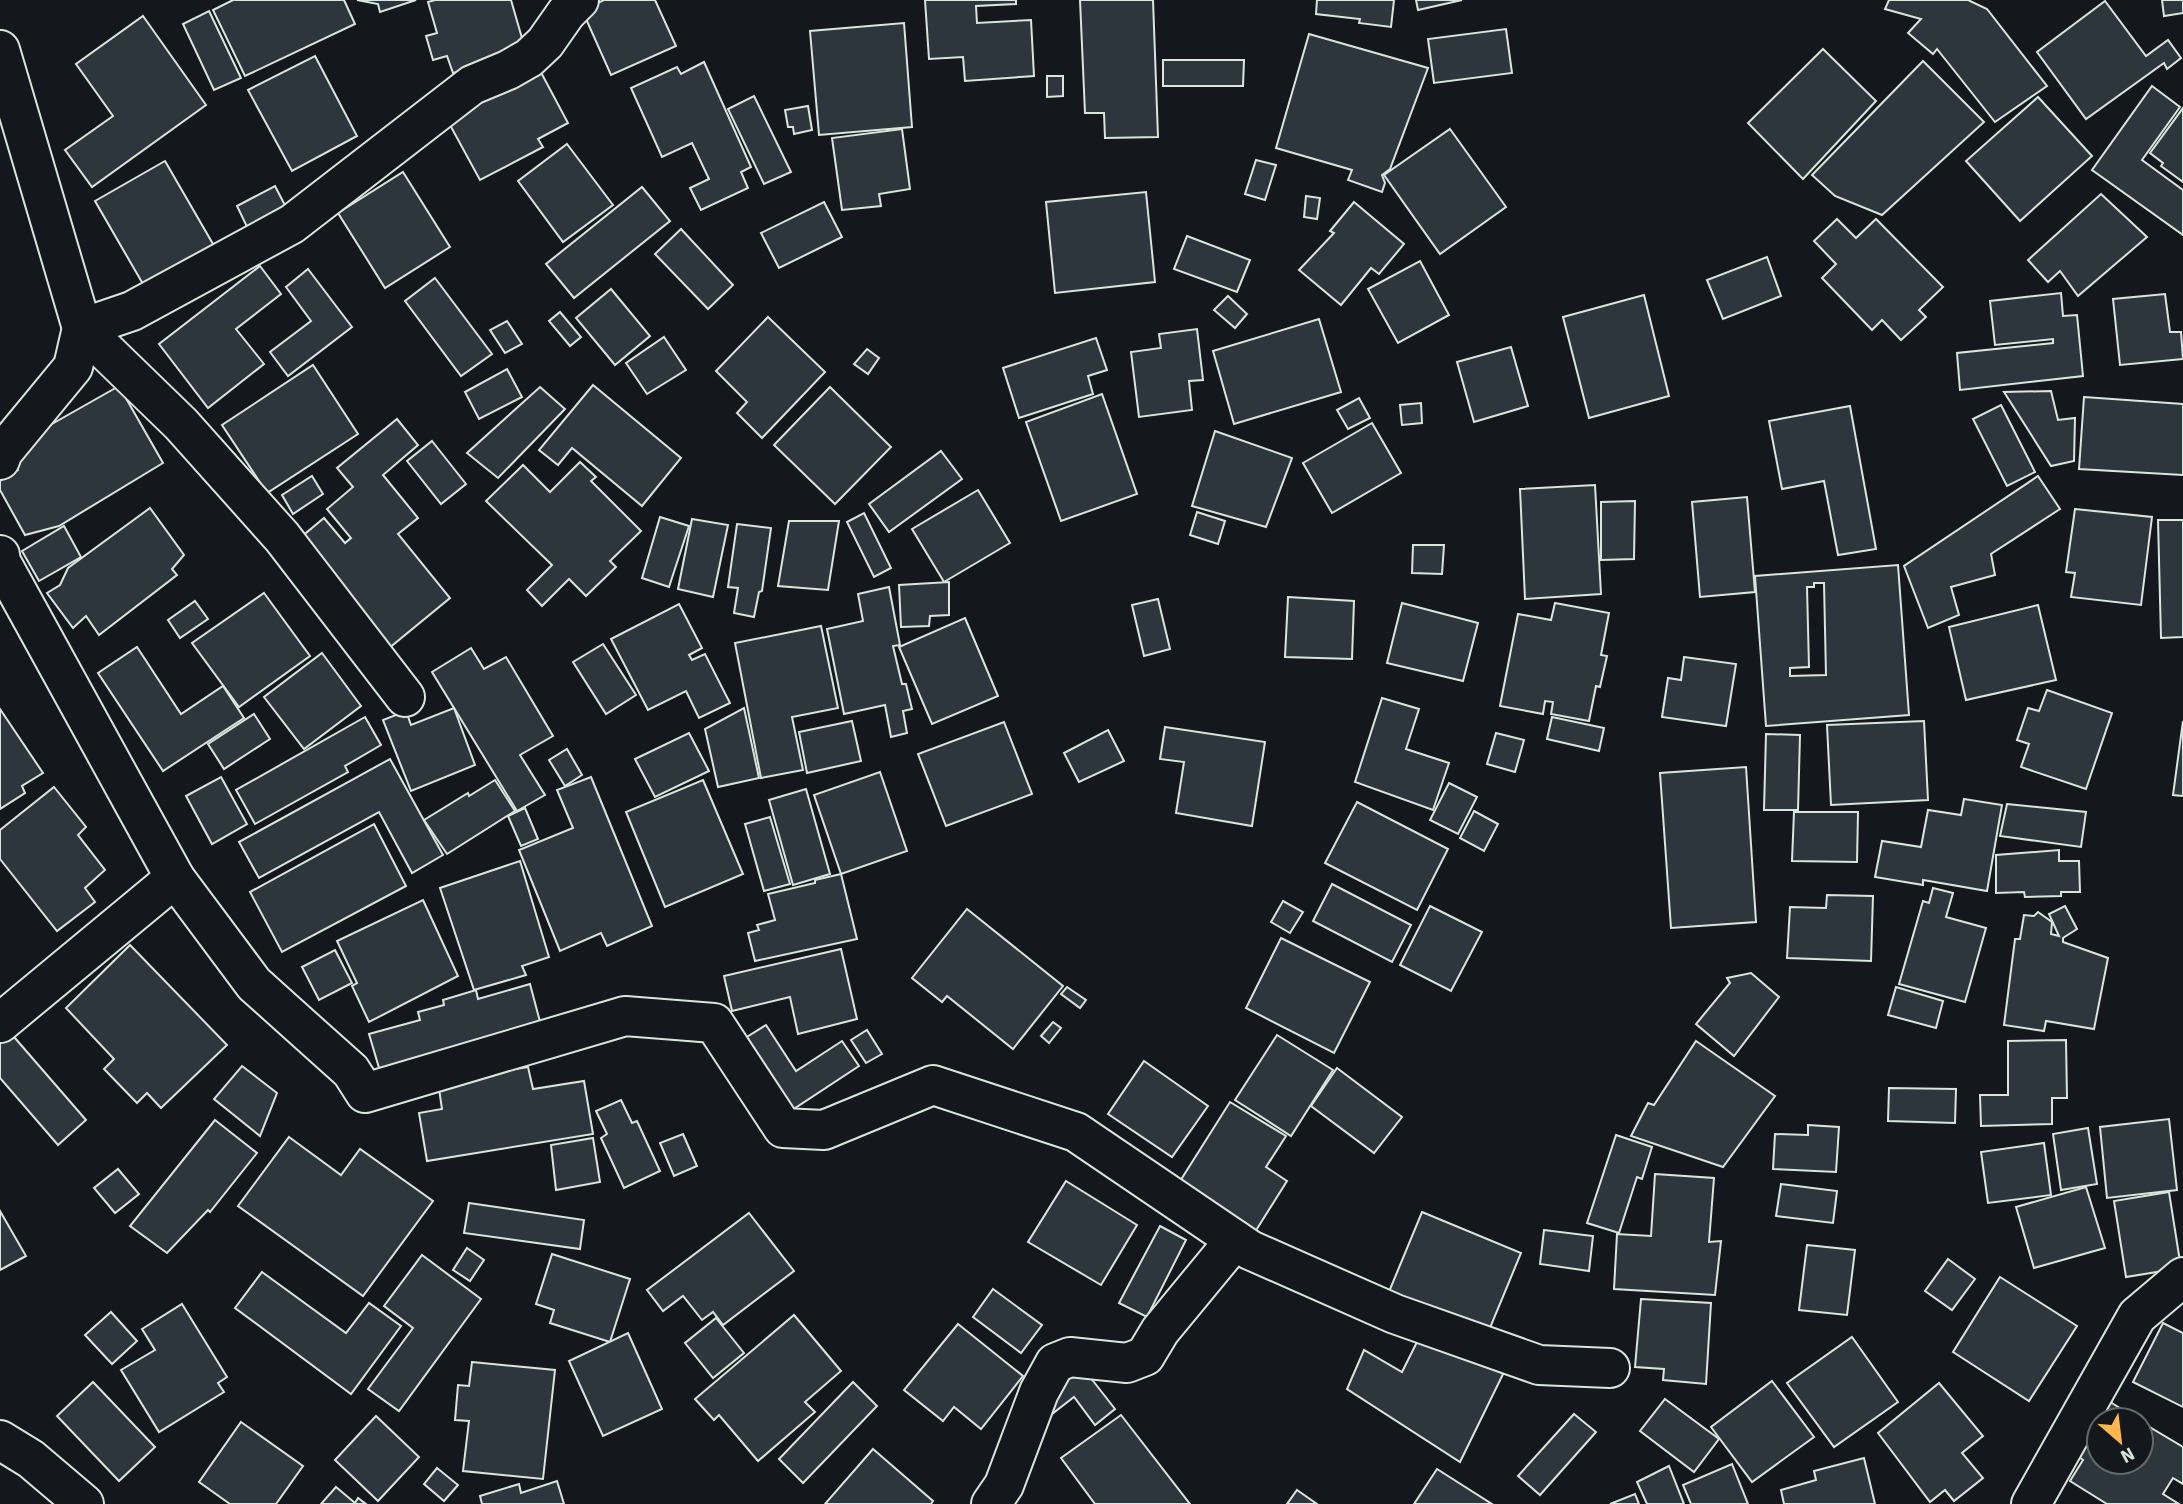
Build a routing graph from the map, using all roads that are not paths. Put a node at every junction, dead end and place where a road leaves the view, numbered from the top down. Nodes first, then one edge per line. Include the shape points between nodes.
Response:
1 (579, 0) edge
2 (0, 50) edge
3 (82, 328) junction
4 (0, 460) edge
5 (0, 555) edge
6 (405, 697) dead end
7 (175, 878) junction
8 (0, 1023) edge
9 (1235, 1240) junction
10 (2183, 1277) edge
11 (1610, 1368) dead end
12 (0, 1440) edge
13 (84, 1504) edge
14 (992, 1504) edge
15 (2031, 1504) edge

1 - 3 street via 529,58 472,85 292,224 132,311
2 - 3 street
3 - 4 street via 73,367
3 - 6 street via 181,424 282,537
5 - 7 street
7 - 8 street
7 - 9 street via 254,984 351,1070 365,1093 625,1016 714,1023 783,1128 824,1130 933,1084 1076,1132
9 - 11 street via 1395,1314 1539,1365
9 - 14 street via 1145,1356 1127,1363 1070,1357 1055,1363
10 - 15 street via 2137,1316
12 - 13 street via 31,1459

